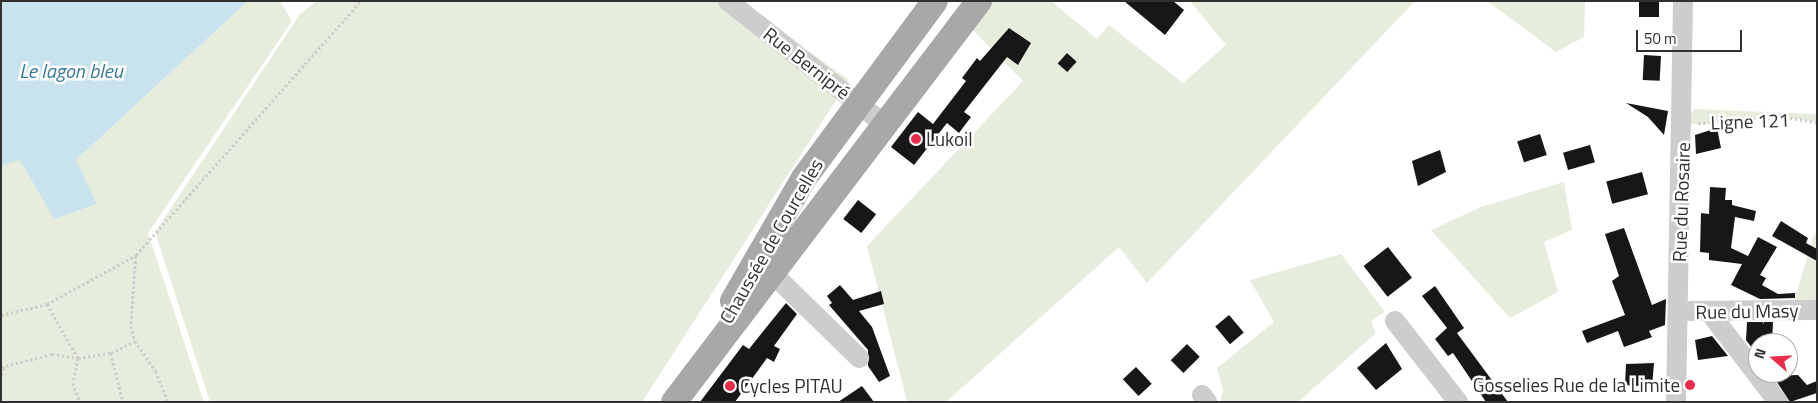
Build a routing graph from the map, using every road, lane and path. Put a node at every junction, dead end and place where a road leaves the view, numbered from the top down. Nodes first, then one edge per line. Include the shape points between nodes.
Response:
1 (361, 1) edge
2 (728, 1) edge
3 (935, 1) edge
4 (979, 1) edge
5 (1683, 1) edge
6 (859, 103) junction
7 (1817, 122) edge
8 (885, 125) junction
9 (1684, 125) junction
10 (136, 255) junction
11 (765, 265) junction
12 (47, 304) junction
13 (1817, 310) edge
14 (1678, 311) junction
15 (1710, 313) junction
16 (1, 315) edge
17 (1394, 321) dead end
18 (135, 341) junction
19 (110, 353) junction
20 (78, 358) junction
21 (859, 358) dead end
22 (3, 367) edge
23 (1, 375) edge
24 (679, 395) edge
25 (80, 402) edge
26 (122, 402) edge
27 (168, 402) edge
28 (1458, 402) edge
29 (1676, 402) edge
30 (1778, 402) edge

1 - 10 path
2 - 6 street, Rue Bernipré
3 - 6 main road, Chaussée de Courcelles
4 - 8 main road, Chaussée de Courcelles
5 - 9 street, Rue du Rosaire
6 - 8 street, Rue Bernipré
6 - 11 main road, Chaussée de Courcelles via 804,178
7 - 9 path, Ligne 121 via 1785,117
8 - 11 main road, Chaussée de Courcelles
9 - 14 street, Rue du Rosaire
10 - 12 path
10 - 18 path via 132,290
11 - 21 street, Chaussée de Courcelles
11 - 24 main road, Chaussée de Courcelles
12 - 16 path
12 - 20 path
13 - 15 street, Rue du Masy
14 - 15 street, Rue du Masy
14 - 29 street, Rue du Rosaire
15 - 30 street
17 - 28 street
18 - 19 path
18 - 27 path via 156,371
19 - 20 path
19 - 26 path
20 - 22 path via 52,354
20 - 25 path via 73,383
22 - 23 path

